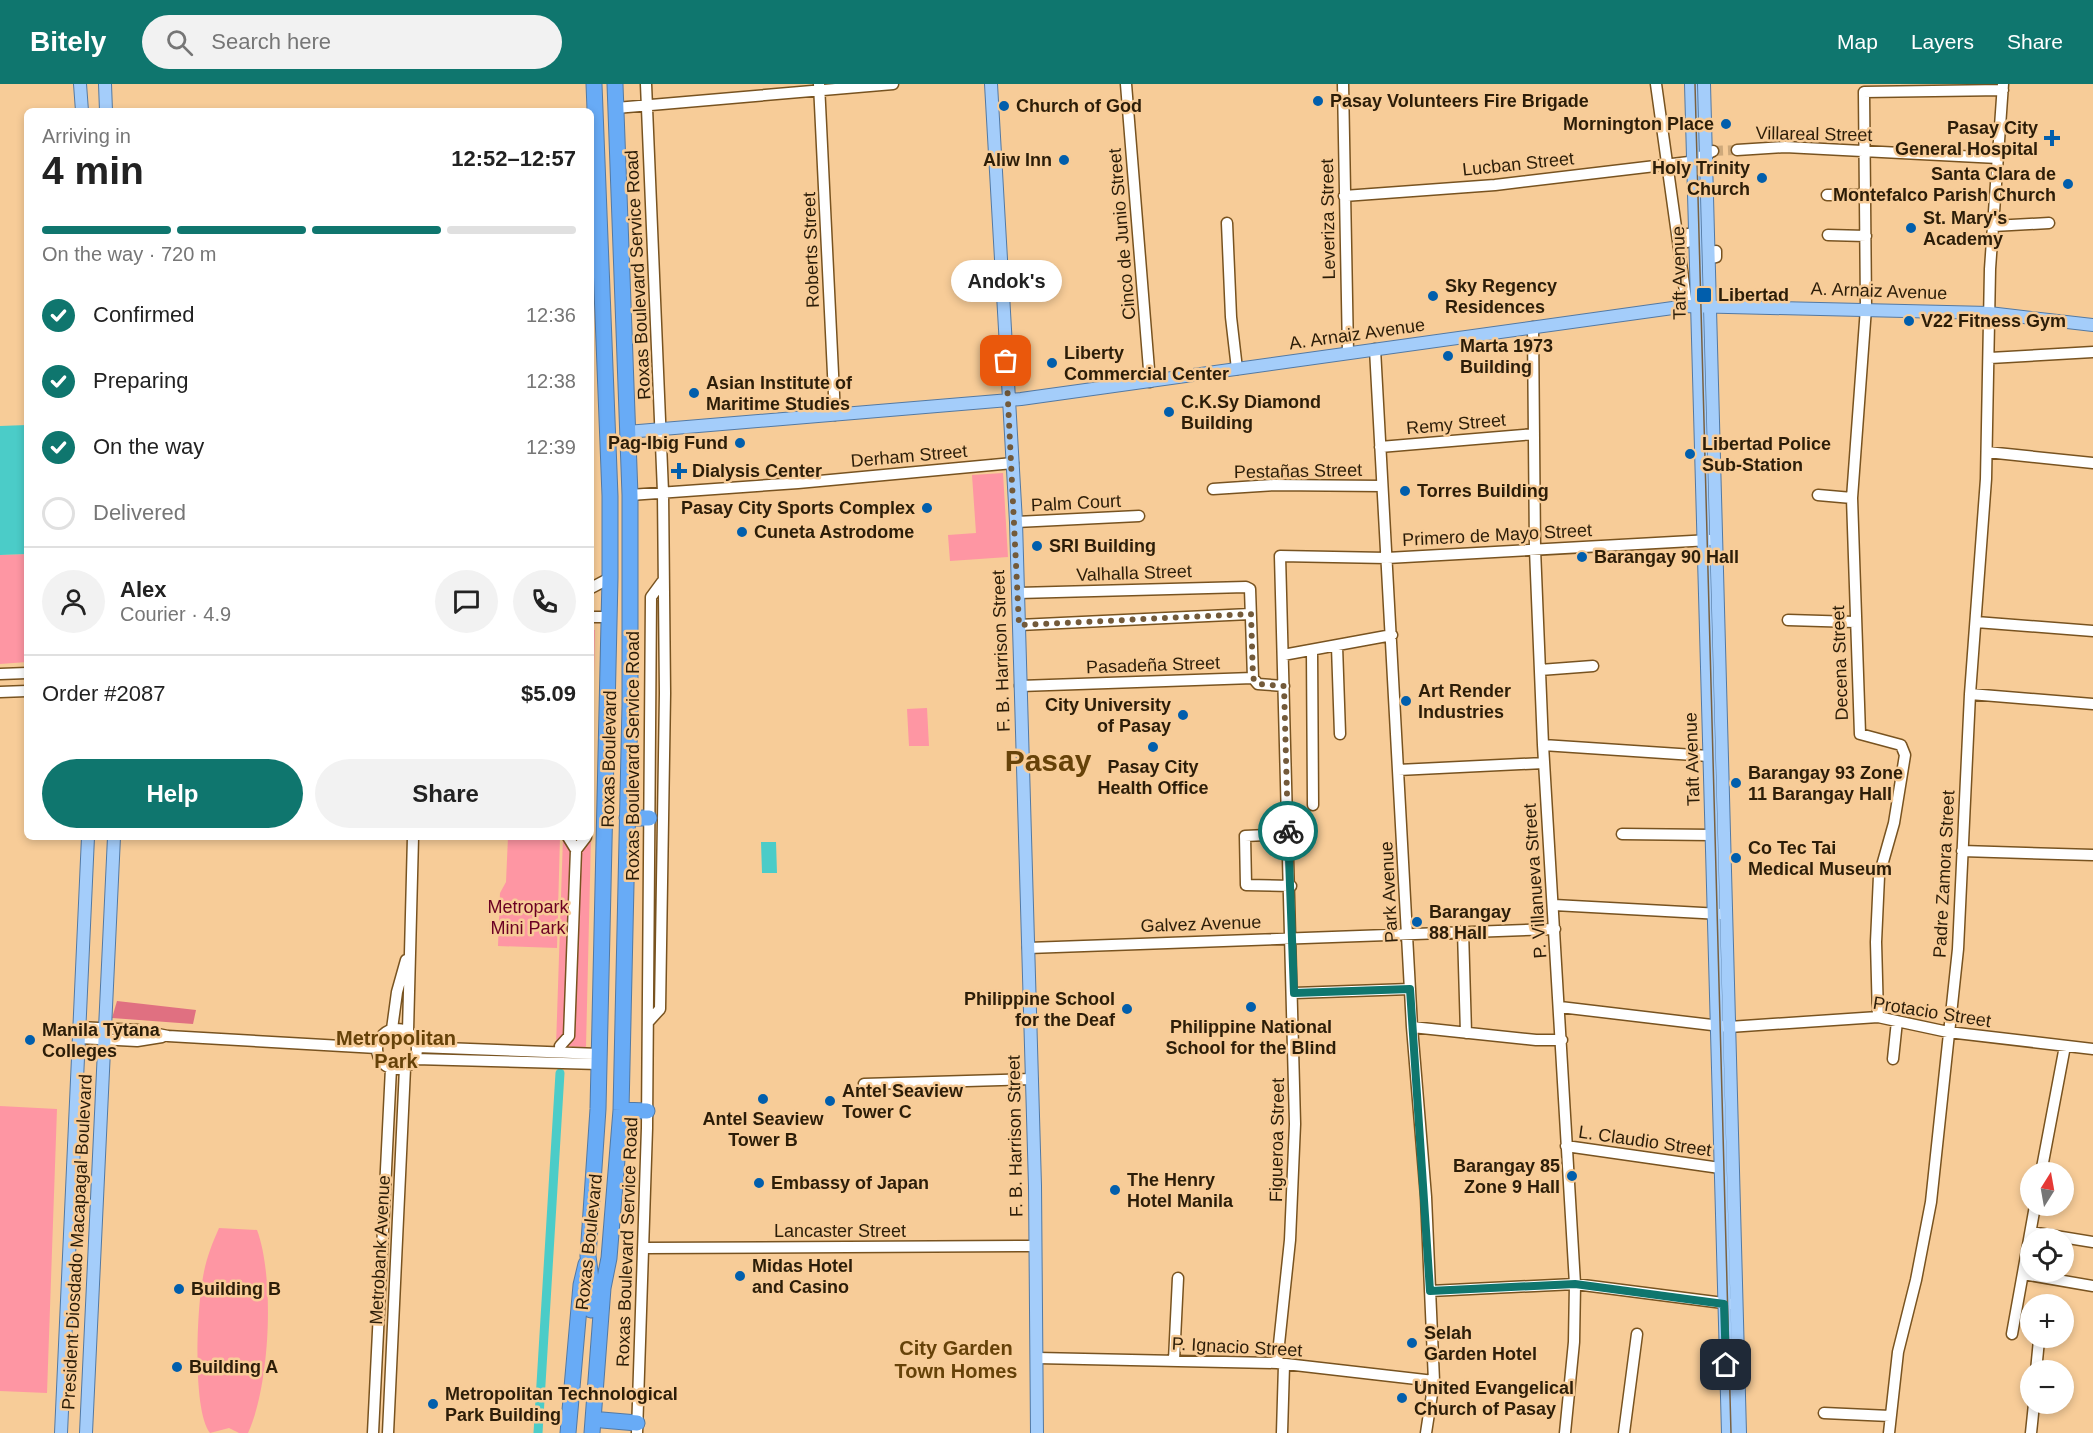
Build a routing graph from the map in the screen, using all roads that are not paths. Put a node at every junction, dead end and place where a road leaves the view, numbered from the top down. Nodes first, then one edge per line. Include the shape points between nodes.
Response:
1 (80, 84) edge
2 (105, 84) edge
3 (594, 84) edge
4 (615, 84) edge
5 (646, 84) edge
6 (893, 84) edge
7 (991, 84) edge
8 (1126, 84) edge
9 (1343, 84) edge
10 (1656, 84) edge
11 (1691, 84) edge
12 (1704, 84) edge
13 (2003, 87) edge
14 (819, 88) edge
15 (647, 106) junction
16 (82, 108) edge
17 (106, 108) edge
18 (616, 108) junction
19 (1737, 150) tunnel mouth
20 (1710, 152) junction
21 (1864, 152) junction
22 (1998, 158) junction
23 (1694, 160) junction
24 (1665, 163) junction
25 (1827, 195) dead end
26 (1865, 195) junction
27 (1344, 196) junction
28 (1227, 223) dead end
29 (2049, 223) dead end
30 (1993, 226) junction
31 (1828, 235) dead end
32 (1866, 236) junction
33 (1692, 306) junction
34 (1711, 306) junction
35 (1866, 308) junction
36 (1989, 313) junction
37 (2093, 325) edge
38 (1533, 327) junction
39 (1375, 349) junction
40 (2093, 352) edge
41 (1348, 353) junction
42 (1990, 357) junction
43 (1238, 369) junction
44 (1150, 382) junction
45 (1008, 400) junction
46 (835, 415) junction
47 (662, 430) junction
48 (627, 432) junction
49 (1534, 434) junction
50 (1380, 447) junction
51 (1987, 452) junction
52 (1012, 463) junction
53 (2093, 463) edge
54 (1382, 486) junction
55 (1213, 489) dead end
56 (663, 492) junction
57 (630, 495) junction
58 (1818, 495) dead end
59 (1852, 498) junction
60 (1139, 516) dead end
61 (1016, 522) junction
62 (1710, 540) junction
63 (1535, 549) junction
64 (1280, 556) joint
65 (1387, 558) junction
66 (610, 578) junction
67 (662, 582) junction
68 (594, 586) edge
69 (1018, 593) junction
70 (1251, 614) junction
71 (594, 617) edge
72 (610, 617) junction
73 (1788, 620) dead end
74 (1855, 622) junction
75 (1976, 622) junction
76 (1019, 625) junction
77 (2093, 631) edge
78 (1392, 635) junction
79 (1337, 646) junction
80 (1312, 650) junction
81 (1283, 656) junction
82 (1593, 666) dead end
83 (1540, 670) junction
84 (24, 673) edge
85 (0, 674) edge
86 (1707, 674) junction
87 (1720, 674) junction
88 (1253, 678) junction
89 (1020, 686) junction
90 (1284, 686) junction
91 (24, 691) edge
92 (0, 692) edge
93 (1970, 694) junction
94 (2093, 704) edge
95 (1340, 734) dead end
96 (1543, 745) junction
97 (1709, 756) junction
98 (1544, 763) junction
99 (1398, 770) junction
100 (1716, 775) junction
101 (1313, 805) dead end
102 (627, 818) junction
103 (649, 818) junction
104 (1288, 834) junction
105 (1622, 834) dead end
106 (1712, 835) junction
107 (88, 840) edge
108 (114, 840) edge
109 (413, 840) edge
110 (570, 840) edge
111 (584, 840) edge
112 (576, 850) junction
113 (1962, 850) junction
114 (2093, 855) edge
115 (1719, 866) junction
116 (1291, 886) junction
117 (1554, 905) junction
118 (573, 914) junction
119 (585, 914) dead end
120 (1720, 914) junction
121 (1555, 929) junction
122 (1463, 931) junction
123 (1408, 933) junction
124 (1292, 937) junction
125 (1028, 948) junction
126 (408, 954) junction
127 (1410, 989) junction
128 (1294, 993) junction
129 (1560, 1007) junction
130 (1878, 1017) junction
131 (649, 1021) junction
132 (1897, 1021) junction
133 (1723, 1026) junction
134 (1412, 1027) junction
135 (392, 1029) junction
136 (408, 1031) junction
137 (79, 1032) junction
138 (1948, 1032) junction
139 (1466, 1033) junction
140 (105, 1034) junction
141 (1562, 1040) junction
142 (560, 1046) dead end
143 (2065, 1046) junction
144 (417, 1047) junction
145 (376, 1048) junction
146 (2093, 1050) edge
147 (545, 1058) junction
148 (415, 1059) junction
149 (1893, 1059) dead end
150 (599, 1060) junction
151 (391, 1068) junction
152 (405, 1068) junction
153 (1032, 1079) junction
154 (864, 1084) dead end
155 (621, 1110) junction
156 (648, 1111) junction
157 (1566, 1146) junction
158 (2044, 1162) edge
159 (1720, 1168) junction
160 (2074, 1239) edge
161 (2093, 1242) edge
162 (1035, 1246) junction
163 (645, 1248) junction
164 (588, 1256) junction
165 (609, 1258) junction
166 (1178, 1278) dead end
167 (2022, 1282) edge
168 (2066, 1282) edge
169 (1575, 1284) junction
170 (2093, 1287) edge
171 (1430, 1291) junction
172 (1730, 1304) junction
173 (1637, 1334) dead end
174 (2012, 1334) dead end
175 (1036, 1358) junction
176 (1174, 1360) junction
177 (1281, 1364) junction
178 (593, 1367) junction
179 (1434, 1381) junction
180 (1824, 1413) dead end
181 (2033, 1414) edge
182 (1890, 1416) junction
183 (601, 1426) edge
184 (637, 1428) edge
185 (62, 1433) edge
186 (86, 1433) edge
187 (373, 1433) edge
188 (388, 1433) edge
189 (568, 1433) edge
190 (582, 1433) edge
191 (592, 1433) edge
192 (1037, 1433) edge
193 (1282, 1433) edge
194 (1426, 1433) edge
195 (1565, 1433) edge
196 (1624, 1433) edge
197 (1728, 1433) edge
198 (1740, 1433) edge
199 (1888, 1433) edge
200 (2031, 1433) edge

1 - 16 main road
2 - 17 main road
3 - 66 highway, Roxas Boulevard via 610,484
4 - 18 highway, Roxas Boulevard
5 - 15 street, Roxas Boulevard Service Road
6 - 14 street
7 - 45 main road, F. B. Harrison Street
8 - 44 street, Cinco de Junio Street
9 - 27 street, Leveriza Street
10 - 24 street
11 - 23 main road, Taft Avenue
12 - 20 main road, Taft Avenue
13 - 21 street, Decena Street via 1864,92
13 - 22 street, Padre Zamora Street
14 - 15 street
14 - 46 street, Roberts Street
15 - 18 street
15 - 47 street, Roxas Boulevard Service Road
18 - 48 highway, Roxas Boulevard
19 - 21 street, Villareal Street via 1785,147
20 - 23 street
20 - 34 main road, Taft Avenue
21 - 22 street, Villareal Street
21 - 26 street, Decena Street
22 - 30 street, Padre Zamora Street
23 - 24 street, Lucban Street
23 - 33 main road, Taft Avenue
24 - 27 street, Lucban Street via 1495,185
24 - 33 street
25 - 26 street
26 - 32 street, Decena Street
27 - 41 street, Leveriza Street
28 - 43 street
29 - 30 street
30 - 36 street, Padre Zamora Street
31 - 32 street
32 - 35 street, Decena Street
33 - 34 main road, A. Arnaiz Avenue
33 - 38 main road, A. Arnaiz Avenue
33 - 62 main road, Taft Avenue
34 - 35 main road, A. Arnaiz Avenue
34 - 62 main road, Taft Avenue
35 - 36 main road, A. Arnaiz Avenue
35 - 59 street, Decena Street
36 - 37 main road, A. Arnaiz Avenue
36 - 42 street, Padre Zamora Street
38 - 39 main road, A. Arnaiz Avenue
38 - 49 street, P. Villanueva Street
39 - 41 main road, A. Arnaiz Avenue
39 - 50 street, Park Avenue
40 - 42 street
41 - 43 main road, A. Arnaiz Avenue
42 - 51 street, Padre Zamora Street
43 - 44 main road, A. Arnaiz Avenue
44 - 45 main road, A. Arnaiz Avenue
45 - 46 main road, A. Arnaiz Avenue
45 - 52 main road, F. B. Harrison Street
46 - 47 main road, A. Arnaiz Avenue
47 - 48 main road, A. Arnaiz Avenue
47 - 56 street, Roxas Boulevard Service Road
48 - 57 highway, Roxas Boulevard
49 - 50 street, Remy Street
49 - 63 street, P. Villanueva Street
50 - 54 street, Park Avenue
51 - 53 street
51 - 75 street, Padre Zamora Street
52 - 56 street, Derham Street
52 - 61 main road, F. B. Harrison Street
54 - 55 street, Pestañas Street
54 - 65 street, Park Avenue
56 - 57 street, Derham Street
56 - 67 street, Roxas Boulevard Service Road
57 - 102 highway, Roxas Boulevard
58 - 59 street
59 - 74 street, Decena Street
60 - 61 street, Palm Court
61 - 69 main road, F. B. Harrison Street
62 - 63 street, Primero de Mayo Street
62 - 86 main road, Taft Avenue
62 - 87 main road, Taft Avenue
63 - 65 street, Primero de Mayo Street
63 - 83 street, P. Villanueva Street
64 - 65 street, Primero de Mayo Street
64 - 81 street, Figueroa Street
65 - 78 street, Park Avenue
66 - 68 street
66 - 72 highway, Roxas Boulevard
67 - 103 street, Roxas Boulevard Service Road via 651,597
67 - 131 street via 660,1009
69 - 70 street, Valhalla Street via 1241,587 1250,589
69 - 76 main road, F. B. Harrison Street
70 - 76 street
70 - 88 street
71 - 72 street
72 - 150 highway, Roxas Boulevard
73 - 74 street
74 - 130 street, Decena Street via 1860,734 1901,745 1905,755 1894,823 1879,876
75 - 77 street
75 - 93 street, Padre Zamora Street
76 - 89 main road, F. B. Harrison Street
78 - 79 street
78 - 99 street, Park Avenue
79 - 80 street
79 - 95 street
80 - 81 street
80 - 101 street
81 - 90 street, Figueroa Street
82 - 83 street
83 - 96 street, P. Villanueva Street
84 - 85 street
86 - 87 main road
86 - 97 main road, Taft Avenue
87 - 100 main road, Taft Avenue
88 - 89 street, Pasadeña Street
88 - 90 street, Pasadeña Street via 1258,684
89 - 125 main road, F. B. Harrison Street
90 - 104 street, Figueroa Street
91 - 92 street
93 - 94 street
93 - 113 street, Padre Zamora Street
96 - 97 street
96 - 98 street, P. Villanueva Street
97 - 100 main road, Taft Avenue
98 - 99 street
98 - 117 street, P. Villanueva Street
99 - 123 street, Park Avenue
100 - 106 main road, Taft Avenue
100 - 115 main road, Taft Avenue
102 - 103 highway
102 - 155 highway, Roxas Boulevard
103 - 131 street, Roxas Boulevard Service Road
104 - 116 street, Figueroa Street
104 - 116 street via 1245,837 1245,885
105 - 106 street
106 - 115 main road, Taft Avenue
107 - 137 main road, President Diosdado Macapagal Boulevard
108 - 140 main road, President Diosdado Macapagal Boulevard
109 - 126 street
110 - 112 street
111 - 112 street
112 - 118 street
113 - 114 street
113 - 138 street, Padre Zamora Street via 1958,950
115 - 120 main road, Taft Avenue
116 - 124 street, Figueroa Street
117 - 120 street
117 - 121 street, P. Villanueva Street
118 - 119 street
118 - 142 street via 569,1036
120 - 133 main road, Taft Avenue
121 - 122 street, Galvez Avenue
121 - 129 street, P. Villanueva Street
122 - 123 street, Galvez Avenue
122 - 139 street
123 - 124 street, Galvez Avenue
123 - 127 street, Park Avenue
124 - 125 street, Galvez Avenue
124 - 128 street, Figueroa Street
125 - 153 main road, F. B. Harrison Street
126 - 135 street
126 - 136 street
127 - 128 street
127 - 134 street, Park Avenue
128 - 177 street, Figueroa Street via 1293,1196
129 - 133 street, Protacio Street
129 - 141 street, P. Villanueva Street
130 - 132 street, Protacio Street
130 - 133 street, Protacio Street
131 - 156 street, Roxas Boulevard Service Road
132 - 138 street, Protacio Street
132 - 149 street
133 - 159 main road, Taft Avenue
133 - 172 main road, Taft Avenue
134 - 139 street
134 - 171 street, Park Avenue
135 - 136 street
135 - 145 street via 381,1036
136 - 144 street
137 - 140 street
137 - 185 main road, President Diosdado Macapagal Boulevard
138 - 143 street, Protacio Street
138 - 182 street, Padre Zamora Street via 1928,1219 1898,1352
139 - 141 street
140 - 145 street via 138,1030 168,1036
140 - 186 main road, President Diosdado Macapagal Boulevard
141 - 157 street, P. Villanueva Street
143 - 146 street, Protacio Street
143 - 158 street
144 - 147 street
144 - 148 street
145 - 151 street via 380,1060
147 - 148 street
147 - 150 street
148 - 152 street
150 - 164 highway, Roxas Boulevard
151 - 152 street
151 - 187 street, Metrobank Avenue
152 - 188 street, Metrobank Avenue
153 - 154 street
153 - 162 main road, F. B. Harrison Street
155 - 156 highway
155 - 165 highway, Roxas Boulevard
156 - 163 street, Roxas Boulevard Service Road
157 - 159 street, L. Claudio Street
157 - 169 street, P. Villanueva Street
159 - 172 main road, Taft Avenue
160 - 161 street
162 - 163 street, Lancaster Street
162 - 175 main road, F. B. Harrison Street
163 - 184 street, Roxas Boulevard Service Road
164 - 178 highway, Roxas Boulevard
164 - 189 highway via 581,1286
165 - 178 highway, Roxas Boulevard
165 - 183 highway
166 - 176 street
167 - 174 street
168 - 170 street
169 - 171 street
169 - 172 street
169 - 195 street, P. Villanueva Street
171 - 179 street, Park Avenue
172 - 197 main road, Taft Avenue
172 - 198 main road, Taft Avenue
173 - 196 street
175 - 176 street, P. Ignacio Street
175 - 192 main road, F. B. Harrison Street
176 - 177 street, P. Ignacio Street
177 - 179 street, P. Ignacio Street
177 - 193 street, Figueroa Street
178 - 190 highway, Roxas Boulevard
178 - 191 highway, Roxas Boulevard
179 - 194 street, Park Avenue
180 - 182 street
181 - 200 street
182 - 199 street, Padre Zamora Street
183 - 184 highway

